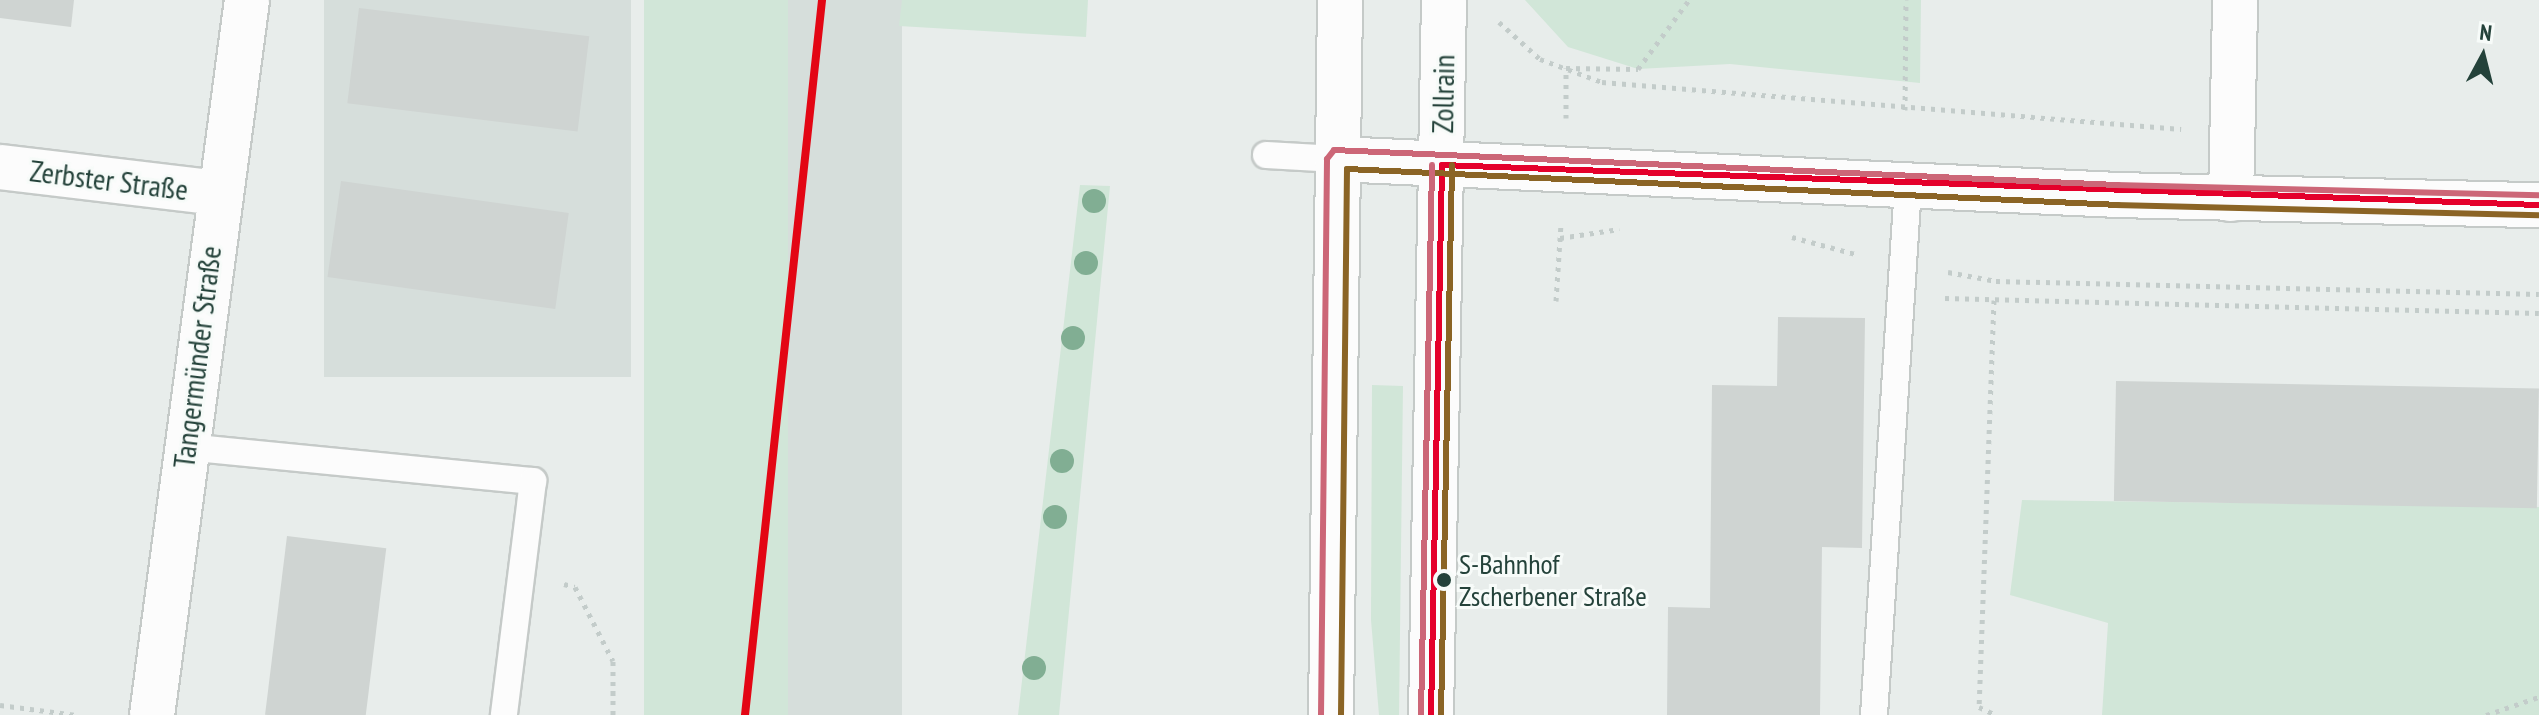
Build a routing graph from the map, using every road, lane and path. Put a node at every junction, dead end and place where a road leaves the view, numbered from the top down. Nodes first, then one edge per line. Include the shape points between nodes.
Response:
1 (247, 0) edge
2 (1340, 0) edge
3 (1444, 0) edge
4 (1689, 0) edge
5 (1906, 0) edge
6 (2235, 0) edge
7 (1489, 11) dead end
8 (1566, 68) junction
9 (1905, 110) junction
10 (2232, 142) junction
11 (1266, 155) dead end
12 (1337, 159) junction
13 (1442, 165) junction
14 (0, 167) edge
15 (1565, 169) junction
16 (1908, 187) junction
17 (218, 193) junction
18 (2231, 199) junction
19 (2539, 205) edge
20 (1634, 226) dead end
21 (1774, 233) dead end
22 (1560, 238) junction
23 (1903, 263) junction
24 (2539, 294) edge
25 (1900, 296) junction
26 (1994, 300) junction
27 (1556, 301) dead end
28 (2539, 313) edge
29 (186, 447) junction
30 (522, 570) junction
31 (2539, 697) edge
32 (0, 705) edge
33 (76, 715) edge
34 (152, 715) edge
35 (504, 715) edge
36 (613, 715) edge
37 (1331, 715) edge
38 (1431, 715) edge
39 (1874, 715) edge
40 (1996, 715) edge
41 (2486, 715) edge

1 - 17 street, Tangermünder Straße
2 - 12 street
3 - 13 street, Zollrain
4 - 8 path via 1638,69
5 - 9 path
6 - 10 street
7 - 8 path via 1540,59
8 - 9 path via 1602,82
8 - 15 path
9 - 10 path via 2174,128
10 - 18 street
11 - 12 lane
12 - 13 street
12 - 37 street
13 - 15 street
13 - 38 street, Zollrain
14 - 17 street, Zerbster Straße
15 - 16 street
15 - 22 path
16 - 18 street
16 - 23 lane
17 - 29 street, Tangermünder Straße
18 - 19 street
20 - 22 path
21 - 23 path
22 - 27 path
23 - 24 path via 1996,281
23 - 25 lane
25 - 26 path
25 - 39 lane
26 - 28 path
26 - 40 path via 1979,707
29 - 30 lane via 533,481
29 - 34 street, Tangermünder Straße
30 - 35 lane
30 - 36 path via 575,587 613,661
31 - 41 path
32 - 33 path

